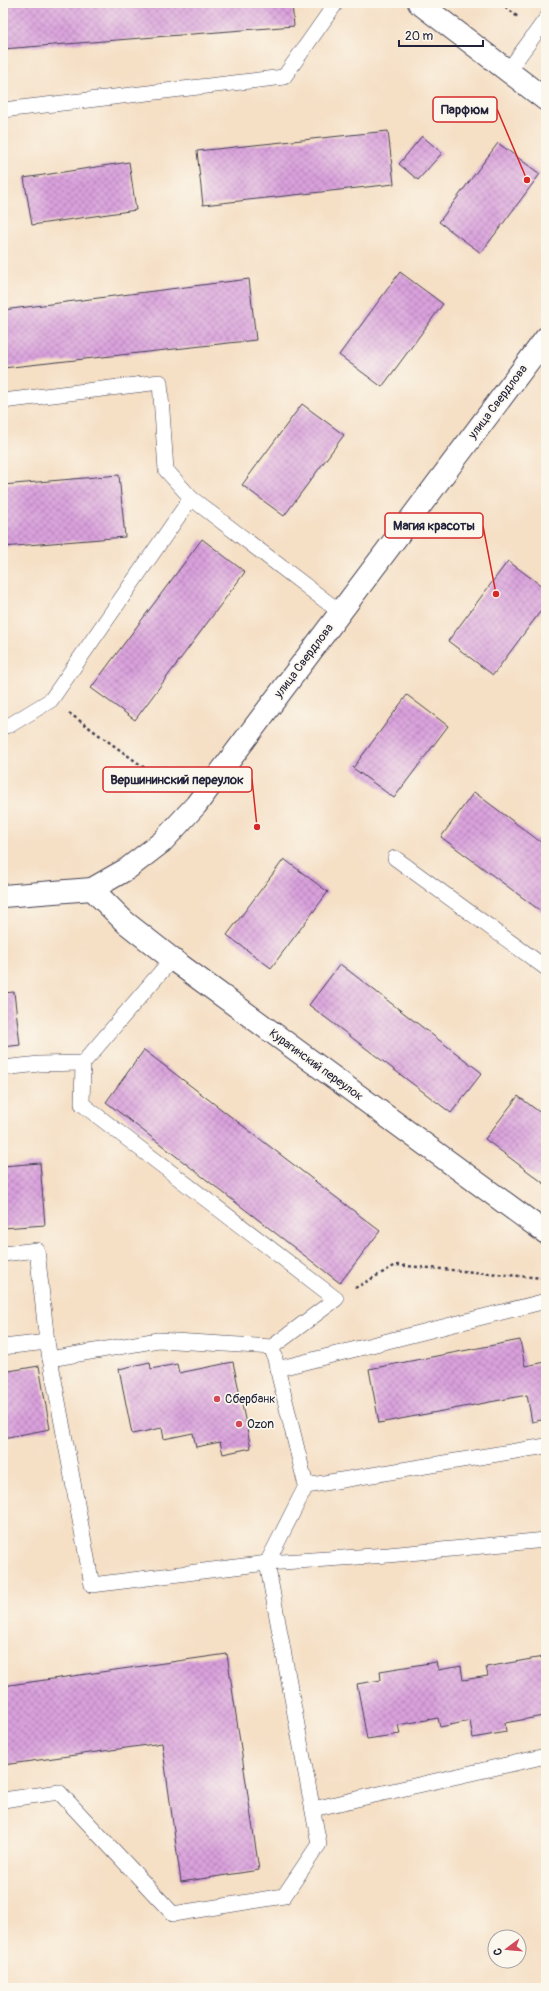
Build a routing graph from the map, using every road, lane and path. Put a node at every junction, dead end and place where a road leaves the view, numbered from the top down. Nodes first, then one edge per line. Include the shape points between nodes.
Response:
1 (336, 3) edge
2 (419, 3) edge
3 (546, 19) edge
4 (508, 71) junction
5 (546, 100) edge
6 (3, 110) edge
7 (546, 338) edge
8 (3, 401) edge
9 (191, 498) junction
10 (340, 612) junction
11 (51, 700) junction
12 (3, 726) edge
13 (196, 805) junction
14 (395, 858) dead end
15 (92, 890) junction
16 (3, 896) edge
17 (172, 959) junction
18 (546, 968) edge
19 (84, 1063) junction
20 (3, 1068) edge
21 (546, 1234) edge
22 (3, 1254) edge
23 (546, 1278) edge
24 (336, 1299) junction
25 (546, 1301) edge
26 (47, 1342) junction
27 (3, 1347) edge
28 (272, 1347) junction
29 (50, 1359) junction
30 (277, 1369) junction
31 (546, 1446) edge
32 (306, 1486) junction
33 (546, 1540) edge
34 (267, 1563) junction
35 (546, 1756) edge
36 (3, 1800) edge
37 (313, 1809) junction

1 - 6 lane via 284,77
2 - 4 street
3 - 4 lane
4 - 5 street
7 - 10 street, улица Свердлова
8 - 9 lane via 160,382 166,470
9 - 10 lane
9 - 11 lane
10 - 13 street, улица Свердлова
11 - 12 lane via 10,725
11 - 13 path
13 - 15 street, улица Свердлова via 162,842 127,869
14 - 18 lane
15 - 16 street, улица Свердлова
15 - 17 street, Курагинский переулок via 126,922
17 - 19 lane
17 - 21 street, Курагинский переулок
19 - 20 lane
19 - 24 lane via 82,1104
22 - 26 lane via 37,1250
23 - 24 path via 396,1265
24 - 28 lane
25 - 30 lane
26 - 27 lane
26 - 29 lane
28 - 29 lane via 158,1340
28 - 30 lane
29 - 34 lane via 92,1585
30 - 32 lane
31 - 32 lane
32 - 34 lane
33 - 34 lane
34 - 37 lane
35 - 37 lane
36 - 37 lane via 59,1792 173,1914 284,1896 319,1844

